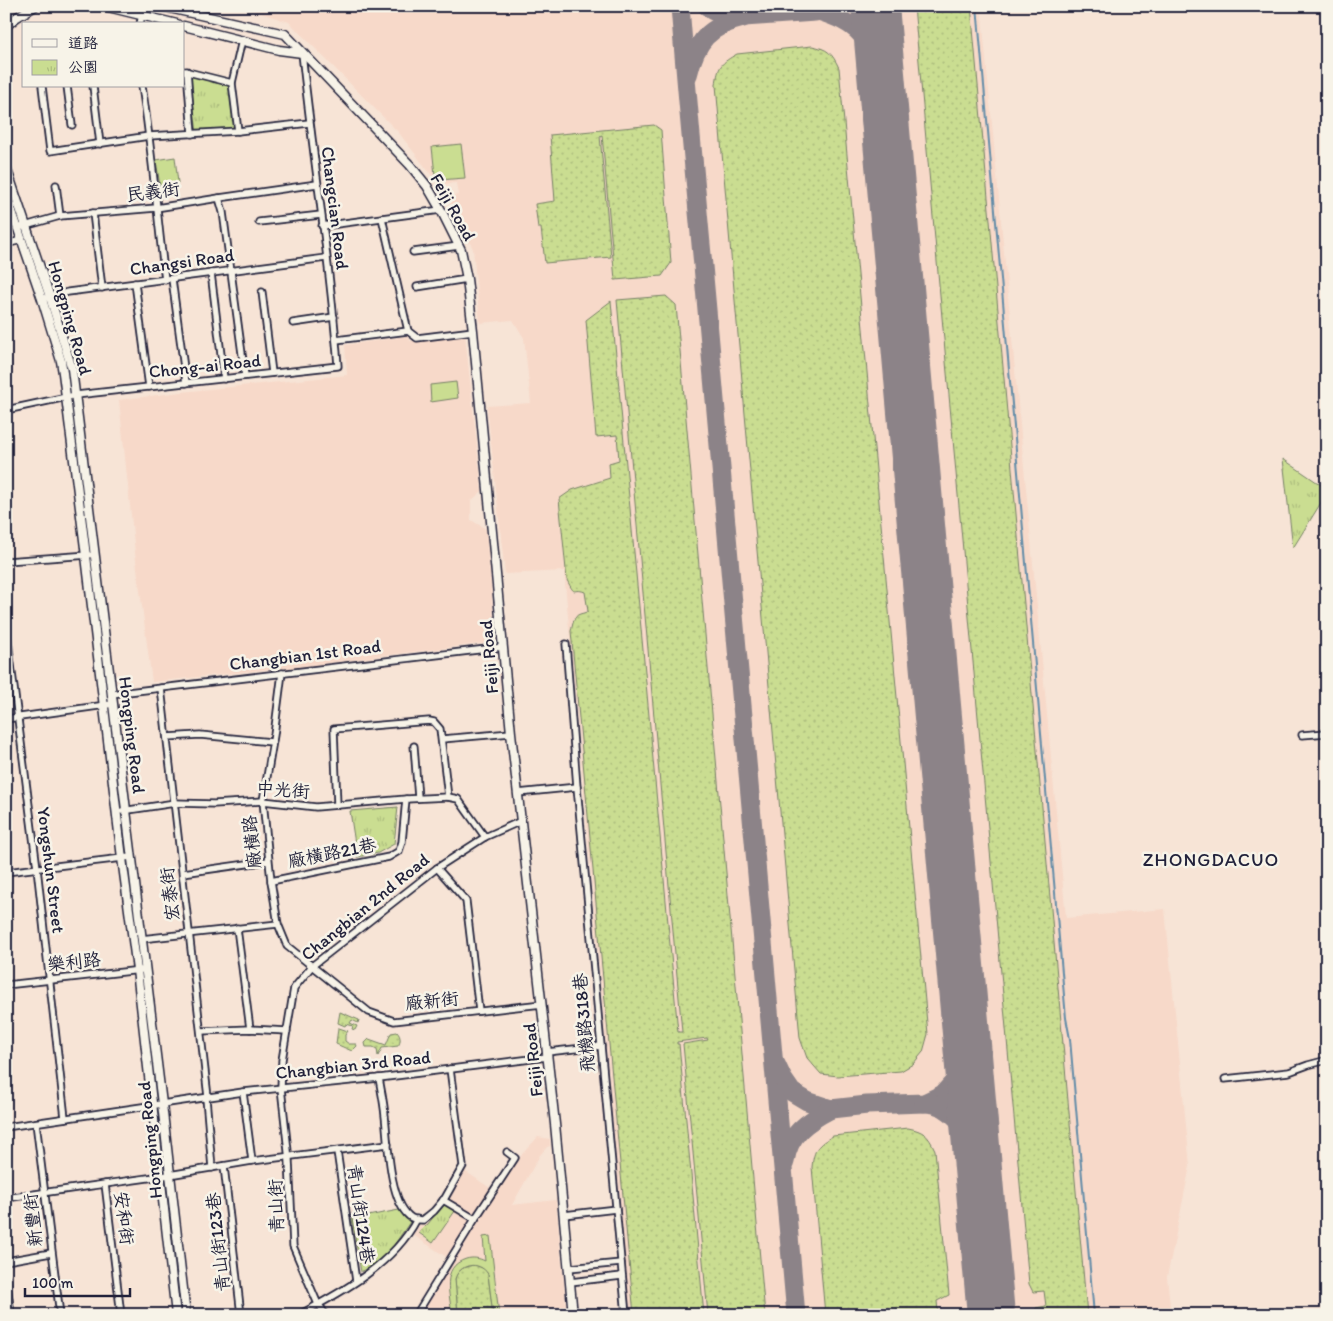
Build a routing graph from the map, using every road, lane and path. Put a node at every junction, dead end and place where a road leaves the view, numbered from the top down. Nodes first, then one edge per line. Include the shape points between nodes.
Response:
1 (35, 6) edge
2 (104, 6) edge
3 (144, 6) edge
4 (160, 6) edge
5 (142, 15) junction
6 (140, 22) edge
7 (169, 22) edge
8 (6, 26) edge
9 (185, 26) edge
10 (242, 40) junction
11 (302, 53) junction
12 (185, 71) edge
13 (232, 83) junction
14 (42, 88) edge
15 (67, 88) edge
16 (93, 88) edge
17 (142, 88) edge
18 (309, 123) junction
19 (72, 125) dead end
20 (238, 132) junction
21 (192, 134) junction
22 (150, 136) junction
23 (100, 144) junction
24 (6, 167) edge
25 (317, 184) junction
26 (56, 185) dead end
27 (6, 194) edge
28 (219, 198) junction
29 (156, 208) junction
30 (441, 210) junction
31 (93, 213) junction
32 (321, 214) junction
33 (60, 216) junction
34 (382, 218) junction
35 (259, 222) dead end
36 (26, 224) junction
37 (322, 226) junction
38 (18, 228) junction
39 (22, 240) junction
40 (6, 244) edge
41 (459, 246) junction
42 (413, 252) dead end
43 (326, 258) junction
44 (231, 270) junction
45 (211, 273) junction
46 (172, 278) junction
47 (467, 279) junction
48 (165, 280) junction
49 (135, 283) junction
50 (417, 287) dead end
51 (102, 288) junction
52 (262, 292) dead end
53 (50, 297) junction
54 (42, 300) junction
55 (334, 317) junction
56 (293, 323) dead end
57 (408, 331) junction
58 (473, 331) junction
59 (336, 340) junction
60 (338, 366) joint
61 (272, 373) junction
62 (245, 376) junction
63 (224, 379) junction
64 (186, 383) junction
65 (149, 387) junction
66 (76, 395) junction
67 (66, 396) junction
68 (6, 410) edge
69 (90, 555) junction
70 (6, 561) edge
71 (6, 625) edge
72 (566, 644) dead end
73 (503, 647) junction
74 (282, 673) junction
75 (161, 688) junction
76 (111, 694) junction
77 (113, 704) junction
78 (104, 705) junction
79 (17, 717) junction
80 (6, 719) edge
81 (511, 733) junction
82 (1327, 733) edge
83 (1302, 735) dead end
84 (167, 737) junction
85 (442, 739) junction
86 (272, 742) junction
87 (414, 746) dead end
88 (578, 787) junction
89 (518, 793) junction
90 (448, 797) junction
91 (418, 798) junction
92 (406, 799) junction
93 (263, 801) junction
94 (175, 803) junction
95 (337, 805) junction
96 (126, 811) junction
97 (116, 812) junction
98 (521, 821) junction
99 (485, 837) junction
100 (131, 857) junction
101 (122, 858) junction
102 (268, 861) junction
103 (37, 868) junction
104 (437, 868) junction
105 (6, 872) edge
106 (183, 873) junction
107 (270, 881) junction
108 (278, 924) junction
109 (237, 928) junction
110 (190, 933) junction
111 (141, 939) junction
112 (312, 966) junction
113 (141, 970) junction
114 (50, 980) junction
115 (6, 985) edge
116 (542, 1004) junction
117 (479, 1011) junction
118 (250, 1029) junction
119 (201, 1031) junction
120 (287, 1031) junction
121 (601, 1046) junction
122 (547, 1055) junction
123 (1327, 1060) edge
124 (450, 1069) junction
125 (379, 1078) junction
126 (1224, 1079) dead end
127 (281, 1088) junction
128 (243, 1092) junction
129 (207, 1098) junction
130 (162, 1104) junction
131 (153, 1106) junction
132 (65, 1118) junction
133 (36, 1123) junction
134 (6, 1127) edge
135 (388, 1144) junction
136 (337, 1151) junction
137 (508, 1152) dead end
138 (289, 1157) junction
139 (252, 1161) junction
140 (224, 1166) junction
141 (212, 1168) junction
142 (169, 1175) junction
143 (160, 1176) junction
144 (105, 1184) junction
145 (45, 1192) junction
146 (6, 1198) edge
147 (443, 1200) junction
148 (616, 1209) junction
149 (564, 1215) junction
150 (475, 1219) junction
151 (417, 1220) junction
152 (51, 1253) junction
153 (6, 1261) edge
154 (621, 1263) junction
155 (569, 1268) junction
156 (6, 1276) edge
157 (622, 1276) junction
158 (356, 1281) junction
159 (570, 1282) junction
160 (319, 1304) junction
161 (11, 1315) edge
162 (60, 1315) edge
163 (121, 1315) edge
164 (176, 1315) edge
165 (186, 1315) edge
166 (241, 1315) edge
167 (299, 1315) edge
168 (326, 1315) edge
169 (416, 1315) edge
170 (574, 1315) edge
171 (626, 1315) edge

1 - 8 street
2 - 5 street
3 - 5 street
4 - 11 street, Feiji Road via 285,34
5 - 6 street
5 - 7 street
9 - 10 street
10 - 11 street
10 - 13 street
11 - 18 street, Changcian Road
11 - 30 street, Feiji Road via 410,165
12 - 13 street
12 - 21 street
13 - 20 street
14 - 23 street via 50,151
15 - 19 street
16 - 23 street
17 - 22 street
18 - 20 street
18 - 25 street, Changcian Road
20 - 21 street
21 - 22 street
22 - 23 street
22 - 29 street
24 - 36 street, Hongping Road
25 - 28 street, 民義街
25 - 32 street, Changcian Road
26 - 33 street
27 - 38 street, Hongping Road
28 - 29 street, 民義街
28 - 44 street via 224,212
29 - 31 street, 民義街
29 - 48 street
30 - 34 street
30 - 41 street, Feiji Road
31 - 33 street, 民義街
31 - 51 street
32 - 35 street
32 - 37 street, Changcian Road
33 - 36 street, 民義街
34 - 37 street
34 - 57 street
36 - 38 street, 民義街
36 - 53 street, Hongping Road
37 - 43 street, Changcian Road
38 - 39 street, Hongping Road
39 - 40 street
39 - 54 street, Hongping Road
41 - 42 street
41 - 47 street, Feiji Road
43 - 44 street, Changsi Road
43 - 55 street, Changcian Road
44 - 45 street, Changsi Road
44 - 62 street
45 - 46 street, Changsi Road
45 - 63 street
46 - 48 street, Changsi Road
46 - 64 street
47 - 50 street
47 - 58 street, Feiji Road
48 - 49 street, Changsi Road
49 - 51 street, Changsi Road
49 - 65 street
51 - 53 street, Changsi Road
52 - 61 street
53 - 54 street, Changsi Road
53 - 66 street, Hongping Road via 70,358
54 - 67 street, Hongping Road via 61,361
55 - 56 street
55 - 59 street, Changcian Road
57 - 58 street via 418,338
57 - 59 street
58 - 73 street, Feiji Road
59 - 60 street, Changcian Road
60 - 61 street, Chong-ai Road
61 - 62 street, Chong-ai Road
62 - 63 street, Chong-ai Road
63 - 64 street, Chong-ai Road
64 - 65 street, Chong-ai Road
65 - 66 street, Chong-ai Road
66 - 67 street, Chong-ai Road
66 - 69 street, Hongping Road
67 - 68 street, Chong-ai Road
67 - 69 street, Hongping Road
69 - 70 street
69 - 76 street, Hongping Road
69 - 78 street, Hongping Road
71 - 79 street, Yongshun Street
72 - 88 street, 飛機路318巷
73 - 74 street, Changbian 1st Road
73 - 81 street, Feiji Road
74 - 75 street, Changbian 1st Road
74 - 86 street, 廠橫路
75 - 76 street, Changbian 1st Road
75 - 84 street, 宏泰街
76 - 77 street, Hongping Road
77 - 78 street
77 - 96 street, Hongping Road
78 - 79 street
78 - 97 street, Hongping Road
79 - 80 street
79 - 103 street, Yongshun Street
81 - 85 street
81 - 89 street, Feiji Road
82 - 83 street
84 - 86 street via 200,735
84 - 94 street, 宏泰街
85 - 90 street
85 - 95 street via 437,724 429,721 334,729
86 - 93 street, 廠橫路
87 - 91 street
88 - 89 street
88 - 121 street, 飛機路318巷
89 - 98 street, Feiji Road
90 - 91 street, 中光街
90 - 99 street via 458,799
91 - 92 street, 中光街
92 - 95 street, 中光街
92 - 107 street, 廠橫路21巷 via 402,842 398,851 389,857
93 - 94 street, 中光街
93 - 95 street, 中光街 via 316,807
93 - 102 street, 廠橫路
94 - 96 street, 中光街
94 - 106 street, 宏泰街
96 - 97 street, 中光街
96 - 100 street, Hongping Road
97 - 101 street, Hongping Road
98 - 99 street, Changbian 2nd Road
98 - 116 street, Feiji Road
99 - 104 street, Changbian 2nd Road
100 - 101 street
100 - 111 street, Hongping Road
101 - 103 street
101 - 113 street, Hongping Road
102 - 106 street
102 - 107 street, 廠橫路
103 - 105 street
103 - 114 street, Yongshun Street
104 - 112 street, Changbian 2nd Road
104 - 117 street, 廠新街 via 466,901
106 - 110 street, 宏泰街
107 - 108 street, 廠橫路
108 - 109 street
108 - 112 street, 廠橫路 via 287,946
109 - 110 street
109 - 118 street
110 - 111 street
110 - 119 street, 宏泰街
111 - 113 street, Hongping Road
112 - 117 street, 廠新街 via 369,1012 394,1021
112 - 120 street, Changbian 2nd Road via 294,988
113 - 114 street, 樂利路
113 - 130 street, Hongping Road
113 - 131 street, Hongping Road
114 - 115 street, 樂利路
114 - 132 street, Yongshun Street
116 - 117 street
116 - 122 street, Feiji Road
118 - 119 street
118 - 120 street
119 - 129 street, 宏泰街
120 - 127 street, Changbian 2nd Road
121 - 122 street, Changbian 3rd Road
121 - 148 street, 飛機路318巷
122 - 124 street, Changbian 3rd Road
122 - 149 street, Feiji Road
123 - 126 street via 1289,1072
124 - 125 street, Changbian 3rd Road
124 - 147 street via 462,1166
125 - 127 street, Changbian 3rd Road
125 - 135 street
127 - 128 street, Changbian 3rd Road
127 - 138 street, 青山街
128 - 129 street, Changbian 3rd Road
128 - 139 street
129 - 130 street, Changbian 3rd Road
129 - 141 street, 宏泰街
130 - 131 street, Changbian 3rd Road
130 - 142 street, Hongping Road
131 - 132 street, Changbian 3rd Road
131 - 143 street, Hongping Road
132 - 133 street, Changbian 3rd Road
133 - 134 street, Changbian 3rd Road
133 - 145 street, 新豐街
135 - 136 street, 青山街124巷
135 - 151 street via 398,1199 409,1216
136 - 138 street, 青山街124巷
136 - 158 street, 青山街124巷
137 - 150 street via 514,1158
138 - 139 street, 青山街123巷
138 - 160 street, 青山街 via 293,1246
139 - 140 street, 青山街123巷
140 - 141 street, 青山街123巷
140 - 166 street, 青山街123巷
141 - 142 street, 青山街123巷
142 - 143 street, 青山街123巷
142 - 165 street, Hongping Road
143 - 144 street, 青山街123巷
143 - 164 street, Hongping Road
144 - 145 street, 安和街
144 - 163 street, 安和街
145 - 146 street, 安和街
145 - 152 street, 新豐街
147 - 150 street
147 - 151 street via 423,1220
148 - 149 street
148 - 154 street, 飛機路318巷
149 - 155 street, Feiji Road
150 - 169 street
151 - 158 street via 386,1259
152 - 153 street
152 - 162 street, 新豐街
154 - 155 street
154 - 157 street, 飛機路318巷
155 - 159 street, Feiji Road
156 - 161 street
157 - 159 street
157 - 171 street, 飛機路318巷
158 - 160 street
159 - 170 street, Feiji Road
160 - 167 street
160 - 168 street, 青山街

